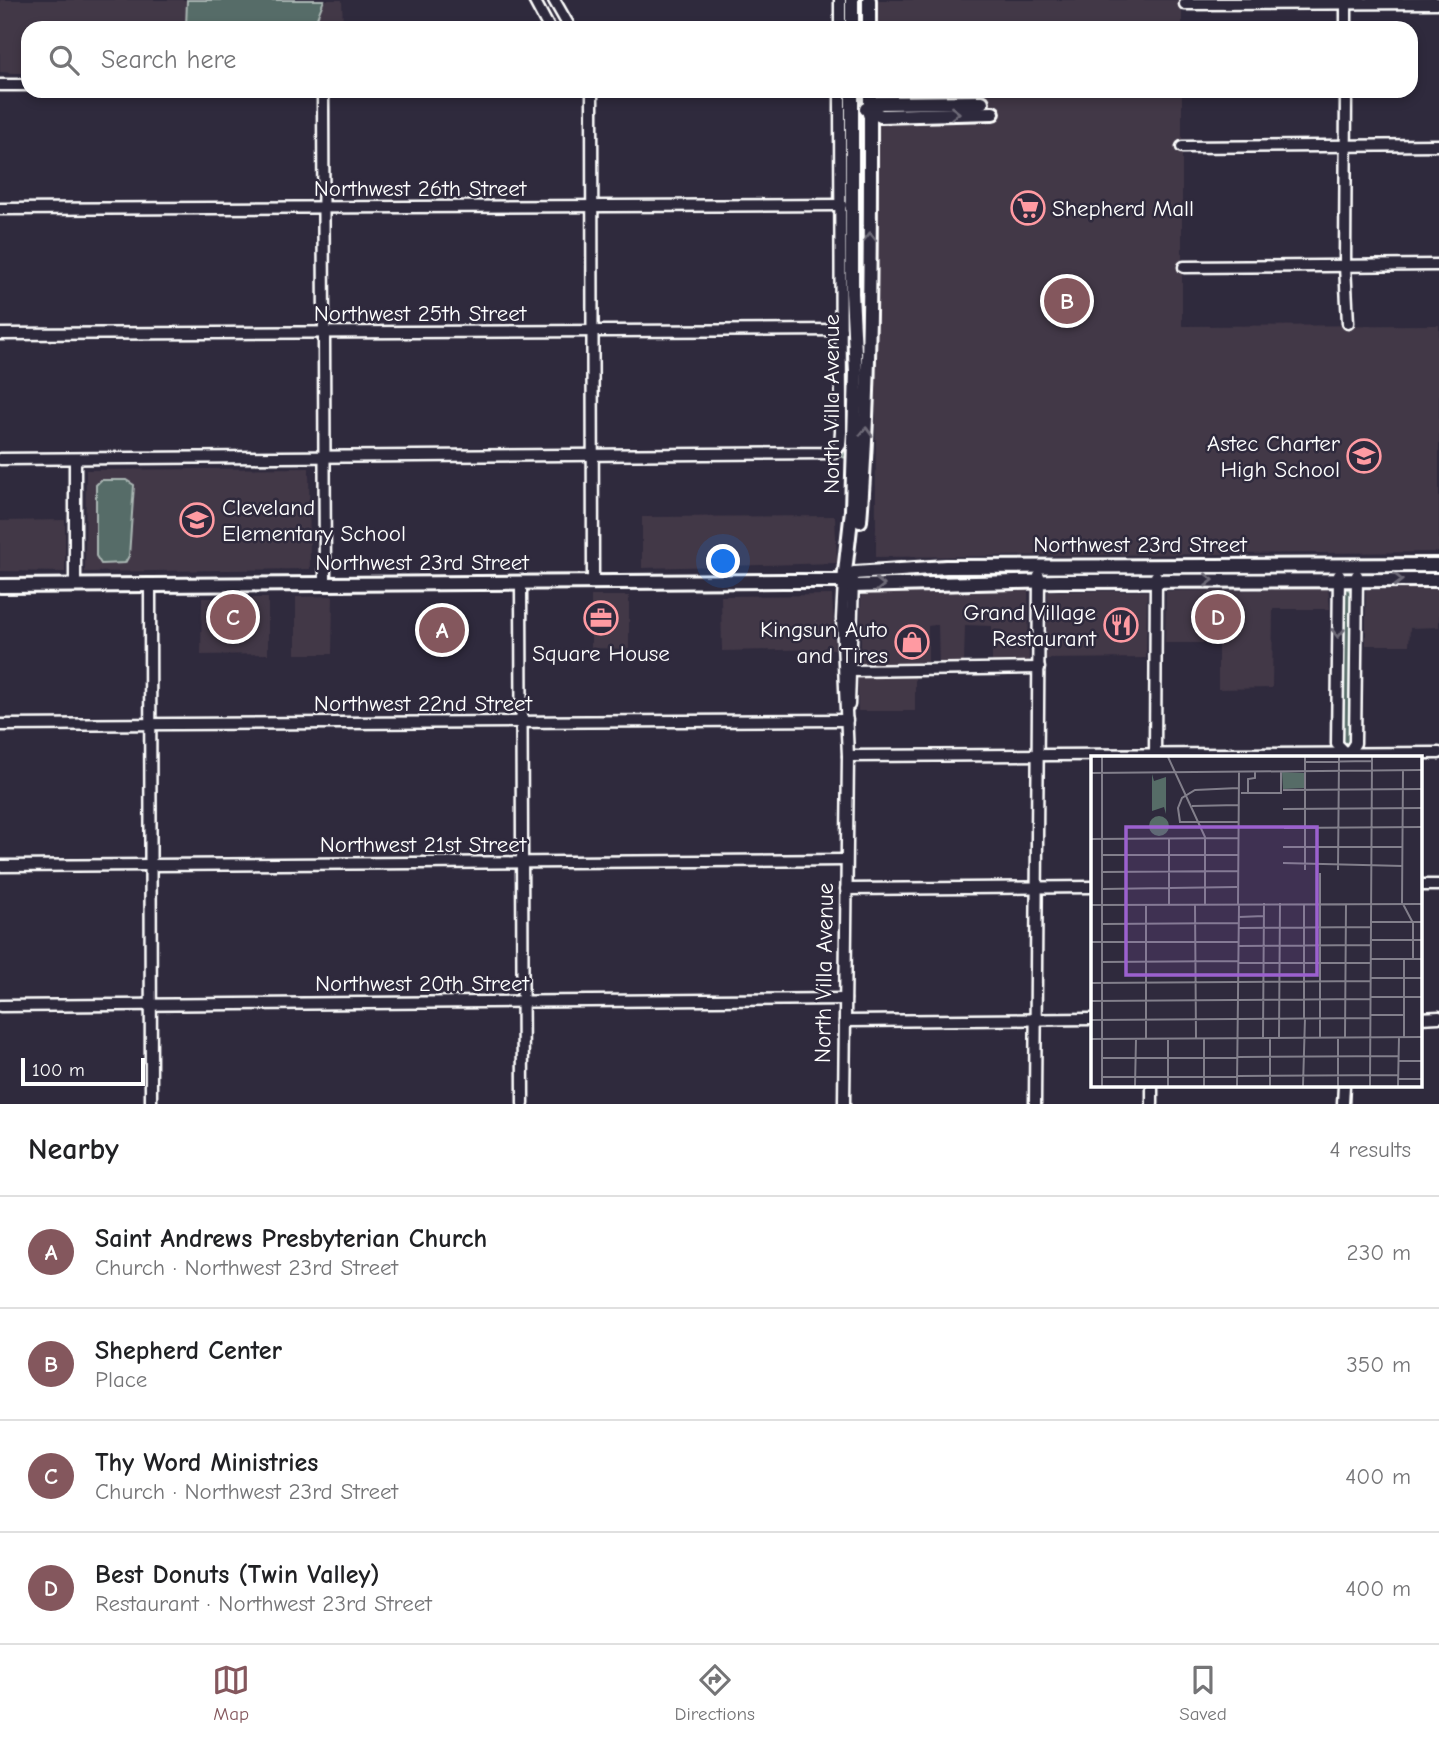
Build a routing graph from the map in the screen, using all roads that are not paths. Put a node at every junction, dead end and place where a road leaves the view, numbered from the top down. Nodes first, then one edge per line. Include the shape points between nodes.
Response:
1 (534, 0) edge
2 (554, 0) edge
3 (840, 0) edge
4 (852, 0) edge
5 (869, 0) edge
6 (1346, 2) edge
7 (1439, 3) edge
8 (1185, 4) dead end
9 (545, 21) edge
10 (566, 21) edge
11 (840, 21) edge
12 (852, 21) edge
13 (869, 21) edge
14 (1346, 21) edge
15 (0, 85) edge
16 (21, 85) edge
17 (323, 98) edge
18 (592, 98) edge
19 (841, 98) edge
20 (852, 98) edge
21 (858, 98) edge
22 (870, 98) edge
23 (1346, 98) edge
24 (982, 102) dead end
25 (870, 113) junction
26 (993, 113) dead end
27 (852, 144) junction
28 (1439, 145) edge
29 (1345, 146) junction
30 (1182, 147) dead end
31 (841, 205) junction
32 (592, 206) junction
33 (323, 208) junction
34 (0, 209) edge
35 (1439, 265) edge
36 (1345, 266) junction
37 (1184, 267) dead end
38 (852, 293) junction
39 (868, 311) junction
40 (1348, 323) dead end
41 (841, 330) junction
42 (592, 331) junction
43 (324, 333) junction
44 (0, 334) edge
45 (856, 346) junction
46 (593, 456) junction
47 (324, 457) junction
48 (0, 459) edge
49 (75, 459) junction
50 (1261, 564) junction
51 (1339, 564) junction
52 (1357, 564) junction
53 (1156, 565) junction
54 (1439, 565) edge
55 (991, 566) junction
56 (1039, 566) junction
57 (1075, 566) junction
58 (946, 567) junction
59 (906, 569) junction
60 (1339, 579) junction
61 (1357, 579) junction
62 (850, 580) junction
63 (1156, 580) junction
64 (1262, 580) junction
65 (1439, 580) edge
66 (1039, 581) junction
67 (1059, 581) junction
68 (1108, 581) junction
69 (593, 582) junction
70 (521, 583) junction
71 (991, 583) junction
72 (325, 584) junction
73 (947, 584) junction
74 (907, 585) junction
75 (0, 586) edge
76 (75, 586) junction
77 (150, 586) junction
78 (1039, 668) junction
79 (852, 671) junction
80 (847, 718) junction
81 (521, 722) junction
82 (152, 724) junction
83 (0, 726) edge
84 (1439, 753) edge
85 (1038, 755) junction
86 (1346, 755) edge
87 (848, 756) junction
88 (1155, 756) edge
89 (846, 860) junction
90 (522, 862) junction
91 (150, 865) junction
92 (0, 866) edge
93 (1091, 887) edge
94 (1037, 888) junction
95 (846, 889) junction
96 (845, 999) junction
97 (523, 1002) junction
98 (151, 1004) junction
99 (0, 1006) edge
100 (1091, 1019) edge
101 (1036, 1020) junction
102 (845, 1021) junction
103 (1152, 1086) edge
104 (1343, 1086) edge
105 (151, 1104) edge
106 (523, 1104) edge
107 (844, 1104) edge
108 (1035, 1104) edge
109 (1152, 1104) edge
110 (1343, 1104) edge

1 - 9 street
2 - 10 street
3 - 11 street
4 - 12 main road
5 - 13 main road
6 - 7 street
6 - 8 street
6 - 14 street
15 - 16 street
17 - 33 street
18 - 32 street
19 - 31 street, North Villa Avenue
20 - 27 main road, North Villa Avenue
21 - 25 main road
22 - 25 main road, North Villa Avenue
23 - 29 street
24 - 25 main road via 877,103
25 -> 26 main road
25 - 27 main road
39 -> 25 main road, North Villa Avenue
27 - 38 main road, North Villa Avenue
28 - 29 street
29 - 30 street
29 - 36 street
31 - 32 street, Northwest 26th Street
31 - 41 street, North Villa Avenue
32 - 33 street, Northwest 26th Street
32 - 42 street
33 - 34 street, Northwest 26th Street
33 - 43 street
35 - 36 street
36 - 37 street
36 - 40 street
38 - 39 main road
38 - 45 main road, North Villa Avenue
39 - 45 main road
62 -> 39 main road, North Villa Avenue via 866,440
41 - 42 street, Northwest 25th Street
41 - 46 street, North Villa Avenue via 841,442 831,454
42 - 43 street, Northwest 25th Street
42 - 46 street
43 - 44 street, Northwest 25th Street
43 - 47 street
45 - 62 main road, North Villa Avenue
46 - 47 street
46 - 69 street
47 - 49 street
47 - 72 street
48 - 49 street
49 - 76 street
50 - 51 main road, Northwest 23rd Street
50 - 53 main road, Northwest 23rd Street
50 - 64 main road
51 - 52 main road, Northwest 23rd Street
51 - 60 street
52 - 54 main road, Northwest 23rd Street
52 - 61 street
53 - 57 main road, Northwest 23rd Street
53 - 63 street
55 - 56 main road, Northwest 23rd Street
55 - 58 main road, Northwest 23rd Street
55 - 71 main road
56 - 57 main road, Northwest 23rd Street
56 - 66 street
57 - 67 main road
57 - 68 main road
58 - 59 main road, Northwest 23rd Street
58 - 73 main road
59 - 62 main road, Northwest 23rd Street
59 - 74 main road
60 - 61 main road, Northwest 23rd Street
60 - 64 main road, Northwest 23rd Street
60 -> 86 street via 1337,744
61 -> 65 main road, Northwest 23rd Street
61 - 86 street via 1354,743
62 - 69 main road, Northwest 23rd Street
62 -> 74 main road, Northwest 23rd Street
62 - 79 street, North Villa Avenue
62 - 80 street, North Villa Avenue via 842,619
63 -> 64 main road, Northwest 23rd Street
63 - 68 main road, Northwest 23rd Street
63 - 88 street
66 - 67 main road, Northwest 23rd Street
66 - 71 main road, Northwest 23rd Street
66 - 78 street
67 - 68 main road, Northwest 23rd Street
69 - 70 main road, Northwest 23rd Street
70 - 72 main road, Northwest 23rd Street
70 - 81 street
71 - 73 main road, Northwest 23rd Street
72 - 77 main road, Northwest 23rd Street
73 - 74 main road, Northwest 23rd Street
75 - 76 main road, Northwest 23rd Street
76 - 77 main road, Northwest 23rd Street
77 - 82 street
78 - 79 street
78 - 85 street
79 - 80 street, North Villa Avenue
80 - 81 street, Northwest 22nd Street
80 - 87 street, North Villa Avenue
81 - 82 street, Northwest 22nd Street
81 - 90 street
82 - 83 street, Northwest 22nd Street
82 - 91 street
84 - 86 street
85 - 87 street
85 - 88 street
85 - 94 street
86 - 88 street
87 - 89 street, North Villa Avenue
89 - 90 street, Northwest 21st Street
89 - 95 street, North Villa Avenue
90 - 91 street, Northwest 21st Street
90 - 97 street
91 - 92 street, Northwest 21st Street
91 - 98 street
93 - 94 street
94 - 95 street
94 - 101 street
95 - 96 street, North Villa Avenue
96 - 97 street, Northwest 20th Street
96 - 102 street, North Villa Avenue
97 - 98 street, Northwest 20th Street
97 - 106 street
98 - 99 street, Northwest 20th Street
98 - 105 street
100 - 101 street
101 - 102 street
101 - 108 street
102 - 107 street, North Villa Avenue
103 - 109 street
104 - 110 street

